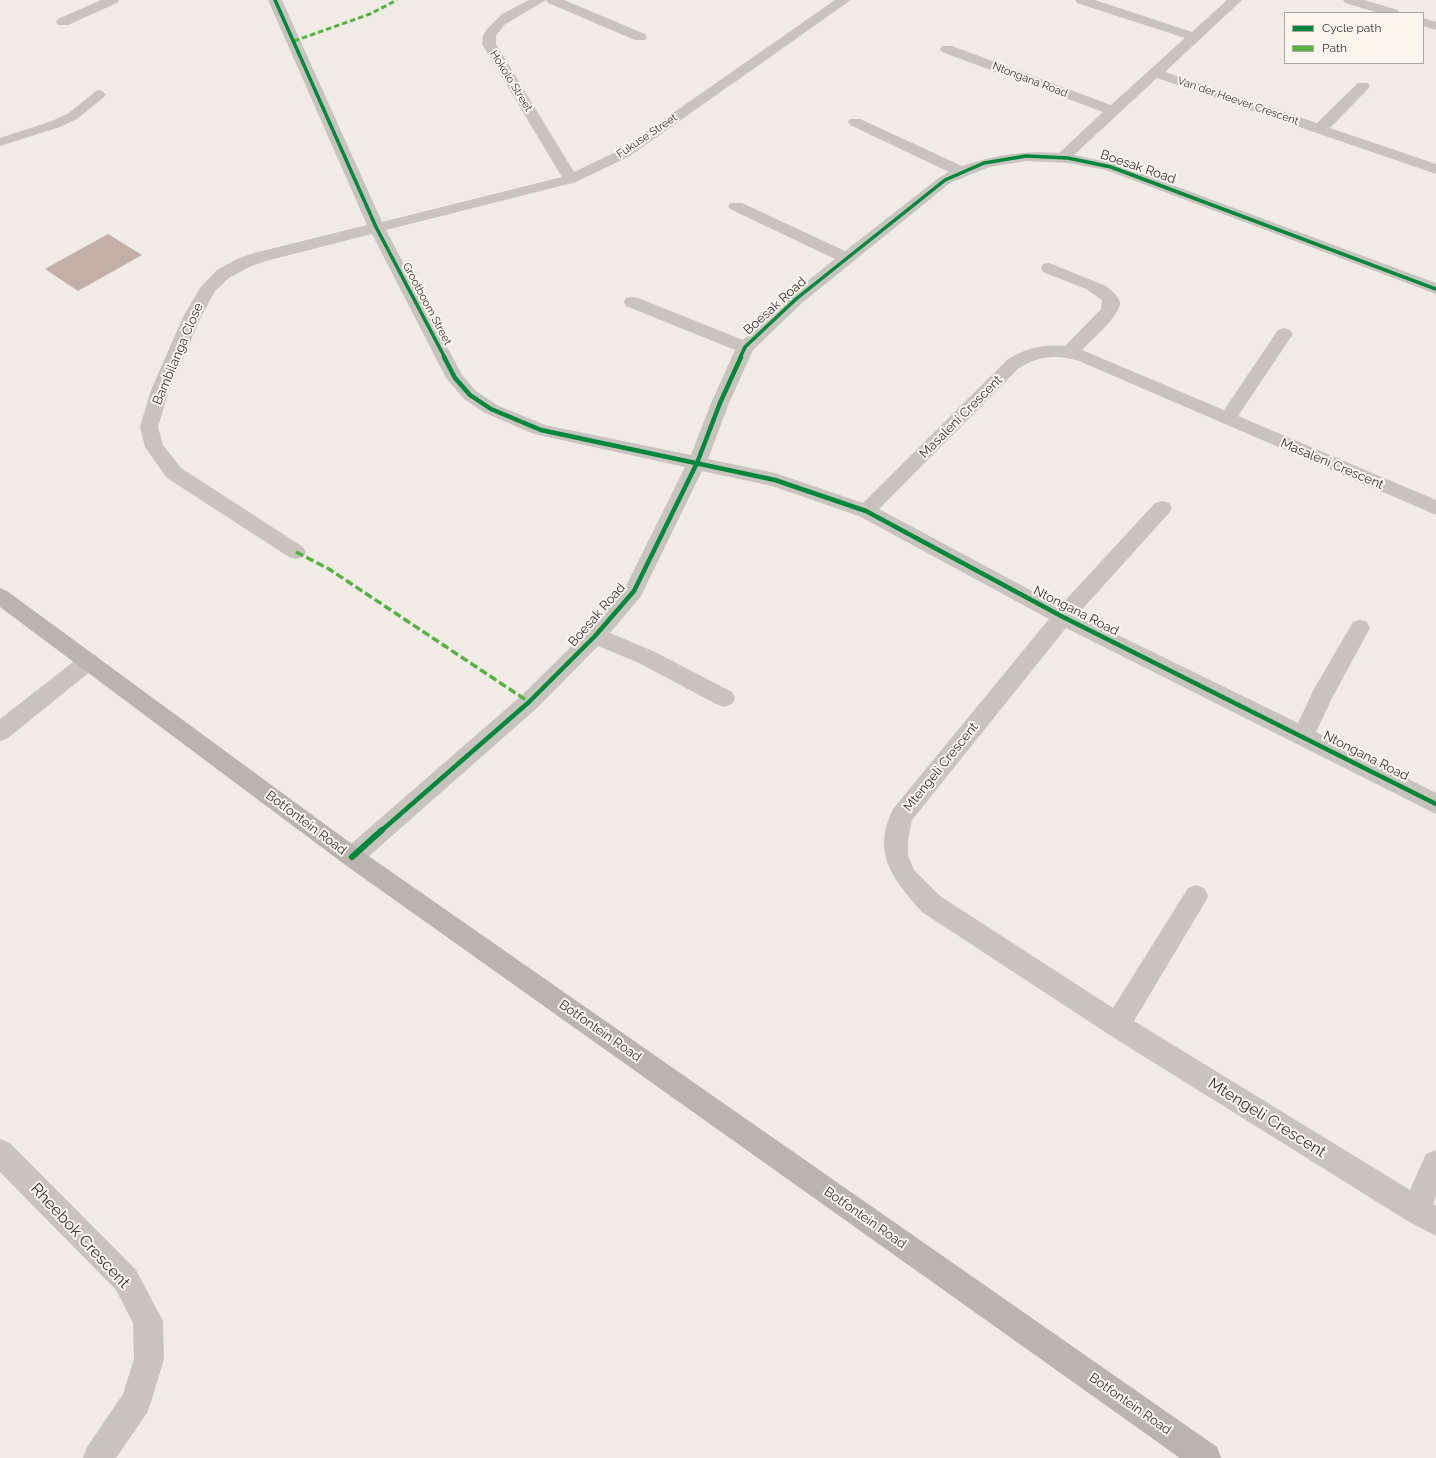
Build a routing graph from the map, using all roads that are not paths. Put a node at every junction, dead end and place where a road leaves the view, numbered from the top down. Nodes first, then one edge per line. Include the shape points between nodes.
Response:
1 (112, 0) edge
2 (275, 0) edge
3 (539, 0) edge
4 (553, 0) edge
5 (1082, 0) edge
6 (1235, 0) edge
7 (1350, 0) edge
8 (841, 1) edge
9 (1390, 12) edge
10 (63, 22) dead end
11 (1424, 22) edge
12 (1436, 26) edge
13 (640, 37) dead end
14 (1195, 37) junction
15 (947, 49) dead end
16 (1155, 73) junction
17 (1363, 86) dead end
18 (100, 94) dead end
19 (1113, 111) junction
20 (855, 122) dead end
21 (1320, 129) junction
22 (0, 142) edge
23 (1063, 157) junction
24 (1436, 168) edge
25 (960, 172) junction
26 (571, 179) junction
27 (736, 206) dead end
28 (376, 227) junction
29 (848, 259) junction
30 (1049, 268) dead end
31 (1436, 288) edge
32 (632, 302) dead end
33 (1284, 334) dead end
34 (745, 347) junction
35 (1070, 352) junction
36 (1227, 419) junction
37 (697, 463) junction
38 (1162, 508) dead end
39 (1436, 508) edge
40 (866, 511) junction
41 (296, 552) dead end
42 (0, 596) edge
43 (1063, 617) junction
44 (1360, 628) dead end
45 (595, 636) junction
46 (90, 661) junction
47 (724, 698) dead end
48 (0, 732) edge
49 (1303, 736) junction
50 (1436, 804) edge
51 (352, 857) junction
52 (1196, 896) dead end
53 (1117, 1025) junction
54 (0, 1153) edge
55 (1436, 1164) edge
56 (1426, 1216) edge
57 (98, 1458) edge
58 (1206, 1458) edge

1 - 10 street
2 - 28 street, Grootboom Street
3 - 26 street, Hokolo Street via 497,24 489,34 489,44
4 - 13 street
5 - 14 street
6 - 14 street
7 - 9 street
8 - 26 street, Fukuse Street via 625,153
11 - 12 street
14 - 16 street
15 - 19 street, Ntongana Road
16 - 19 street
16 - 21 street, Van der Heever Crescent
17 - 21 street
18 - 22 lane via 67,119
19 - 23 street
20 - 25 street
21 - 24 street, Van der Heever Crescent
23 - 25 street, Boesak Road via 1012,157 981,163
23 - 31 street, Boesak Road via 1111,167
25 - 29 street, Boesak Road via 944,180
26 - 28 street, Fukuse Street
27 - 29 street
28 - 37 street, Grootboom Street via 455,378 470,395 491,409 541,430
28 - 41 street, Bambilanga Close via 260,257 222,274 208,288 192,317 160,390 149,427 154,447 174,472
29 - 34 street, Boesak Road via 796,299
30 - 35 street via 1100,290 1110,298 1109,311
32 - 34 street, Boesak Road
33 - 36 street
34 - 37 street, Boesak Road
35 - 36 street, Masaleni Crescent
35 - 40 street, Masaleni Crescent via 1047,351 1022,358
36 - 39 street, Masaleni Crescent
37 - 40 street, Ntongana Road via 775,480
37 - 45 street, Boesak Road via 634,590
38 - 43 street, Ntongana Road
40 - 43 street, Ntongana Road
42 - 46 main road, Botfontein Road
43 - 49 street, Ntongana Road
43 - 53 street, Mtengeli Crescent via 901,816 896,856 906,877 931,904
44 - 49 street, Ntongana Road via 1322,695
45 - 47 street via 646,657
45 - 51 street, Boesak Road via 529,702
46 - 48 street
46 - 51 main road, Botfontein Road
49 - 50 street, Ntongana Road
51 - 58 main road, Botfontein Road
52 - 53 street
53 - 56 street, Mtengeli Crescent
54 - 57 street, Rheebok Crescent via 126,1280 148,1321 149,1359 136,1402
55 - 56 street, Mtengeli Crescent

